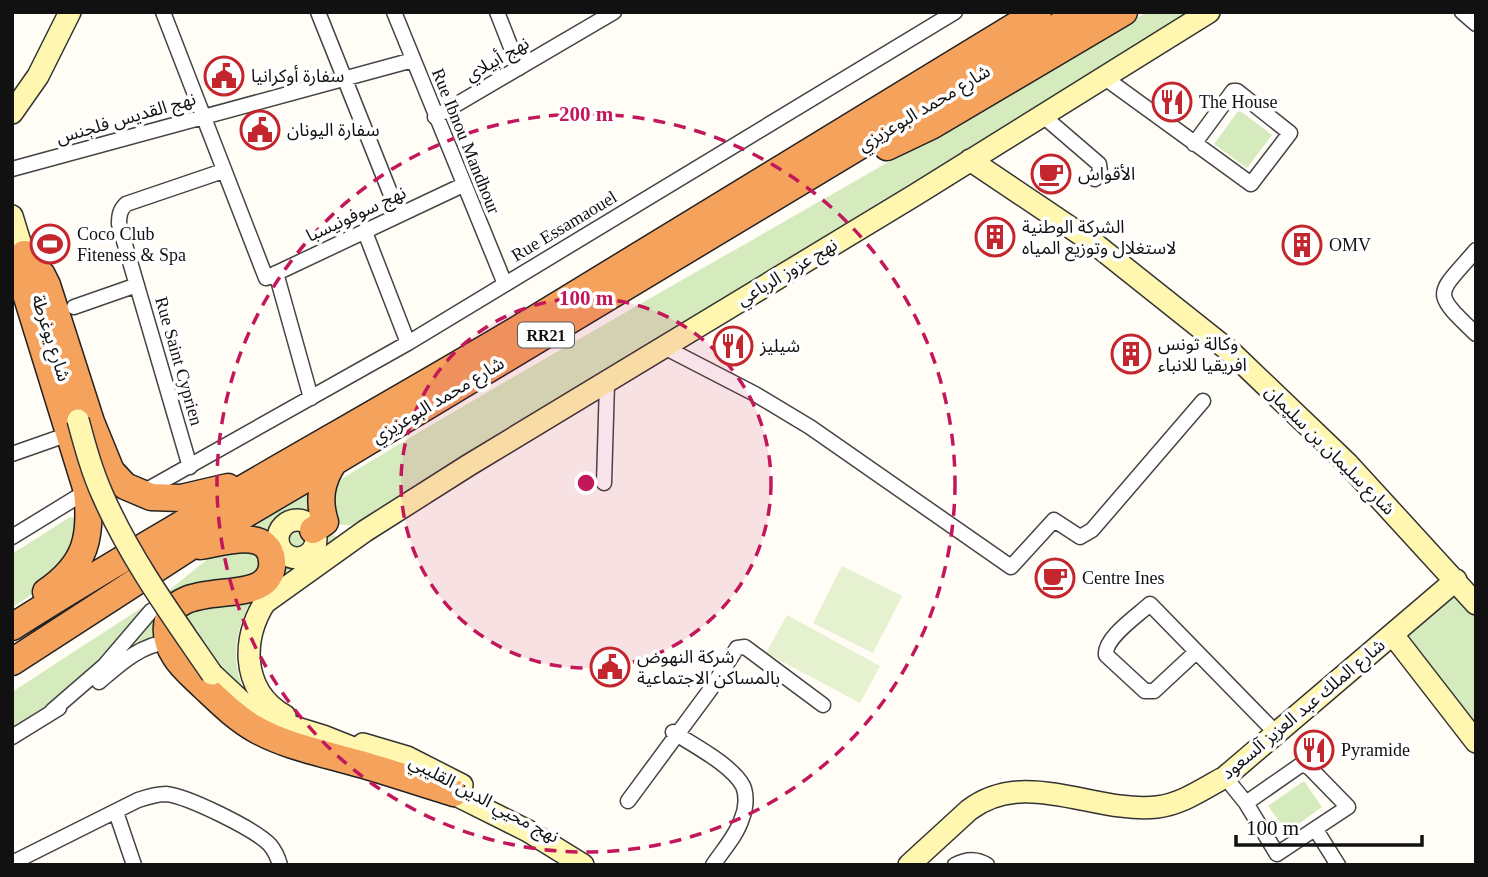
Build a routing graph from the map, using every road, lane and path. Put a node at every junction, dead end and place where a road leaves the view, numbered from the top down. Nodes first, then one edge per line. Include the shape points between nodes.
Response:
1 (70, 12) edge
2 (163, 12) edge
3 (318, 12) edge
4 (394, 12) edge
5 (497, 12) edge
6 (614, 12) edge
7 (1037, 12) edge
8 (1082, 12) edge
9 (1124, 12) edge
10 (1209, 12) edge
11 (1462, 12) edge
12 (948, 14) edge
13 (1476, 24) edge
14 (413, 60) junction
15 (519, 68) junction
16 (1105, 78) junction
17 (345, 79) junction
18 (12, 113) edge
19 (1042, 115) junction
20 (204, 116) junction
21 (435, 117) junction
22 (1194, 144) junction
23 (841, 159) junction
24 (970, 160) junction
25 (12, 169) edge
26 (223, 171) junction
27 (1095, 180) dead end
28 (463, 185) junction
29 (399, 215) junction
30 (12, 216) edge
31 (365, 232) junction
32 (19, 248) edge
33 (1476, 250) edge
34 (271, 275) junction
35 (505, 284) junction
36 (137, 285) junction
37 (74, 307) dead end
38 (1476, 334) edge
39 (408, 343) junction
40 (664, 347) junction
41 (607, 383) junction
42 (311, 398) junction
43 (1203, 401) dead end
44 (73, 427) junction
45 (12, 454) edge
46 (334, 462) junction
47 (190, 467) junction
48 (268, 475) junction
49 (604, 484) dead end
50 (87, 491) junction
51 (140, 494) junction
52 (198, 495) junction
53 (360, 535) junction
54 (12, 537) edge
55 (300, 543) junction
56 (188, 548) junction
57 (1456, 580) junction
58 (192, 597) junction
59 (263, 604) junction
60 (1476, 604) edge
61 (12, 614) edge
62 (12, 627) edge
63 (1392, 635) junction
64 (168, 642) junction
65 (1196, 652) junction
66 (12, 662) edge
67 (823, 705) dead end
68 (52, 711) junction
69 (676, 733) junction
70 (1276, 733) junction
71 (323, 736) junction
72 (12, 737) edge
73 (1476, 742) edge
74 (377, 748) junction
75 (1225, 777) junction
76 (454, 793) junction
77 (628, 801) dead end
78 (1246, 803) junction
79 (116, 812) junction
80 (1316, 830) junction
81 (1280, 859) edge
82 (12, 863) edge
83 (134, 865) edge
84 (281, 865) edge
85 (583, 865) edge
86 (600, 865) edge
87 (713, 865) edge
88 (909, 865) edge
89 (955, 865) edge
90 (987, 865) edge
91 (1338, 865) edge

1 - 18 street via 38,76
2 - 20 street
3 - 17 street
4 - 14 street, Rue Ibnou Mandhour
5 - 15 street
6 - 15 street, نهج أبيلاي
7 - 48 highway, شارع محمد البوعزيزي / RR21
8 - 23 highway, شارع محمد البوعزيزي / RR21
9 - 23 highway via 910,138
10 - 16 street, نهج عزوز الرباعي
11 - 13 street
12 - 35 street, Rue Essamaouel
14 - 17 street, نهج القديس فلجنس
14 - 21 street, Rue Ibnou Mandhour
15 - 21 street, نهج أبيلاي
16 - 19 street, نهج عزوز الرباعي
16 - 22 street
17 - 20 street, نهج القديس فلجنس
17 - 29 street
19 - 24 street, نهج عزوز الرباعي
19 - 27 street via 1099,164
20 - 25 street, نهج القديس فلجنس
20 - 26 street
21 - 28 street, Rue Ibnou Mandhour
22 - 22 street via 1251,184 1290,133 1233,91
23 - 46 highway, شارع محمد البوعزيزي / RR21
24 - 40 street, نهج عزوز الرباعي
24 - 57 street, شارع سليمان بن سليمان via 1094,244 1232,353 1348,464
26 - 34 street
26 - 36 street, Rue Saint Cyprien via 120,210 119,223
28 - 29 street, نهج سوفونيسبا
28 - 35 street, Rue Ibnou Mandhour
29 - 31 street, نهج سوفونيسبا
30 - 32 street
31 - 34 street, نهج سوفونيسبا
31 - 39 street
32 - 44 highway via 26,294
32 - 51 highway via 47,285 111,471
33 - 38 street via 1445,286 1443,295 1447,307
34 - 42 street
35 - 39 street, Rue Essamaouel
36 - 37 street
36 - 47 street, Rue Saint Cyprien
39 - 42 street, Rue Essamaouel
40 - 41 street, نهج عزوز الرباعي
40 - 43 street via 806,425 1011,567 1054,520 1080,537 1092,530
41 - 49 street
41 - 53 street, نهج عزوز الرباعي
42 - 47 street, Rue Essamaouel
44 - 45 street
44 - 50 highway
44 - 71 street, نهج محيي الدين القليبي, bridge via 116,523 212,674 259,713
46 - 55 highway via 322,486 321,504
46 - 56 highway, شارع محمد البوعزيزي / RR21
47 - 51 street, Rue Essamaouel
47 - 52 street, Rue Saint Cyprien via 186,487
48 - 52 highway
48 - 62 highway, شارع محمد البوعزيزي / RR21
50 - 54 street
50 - 61 highway via 88,536 79,557 51,589
51 - 52 highway via 164,498
53 - 55 street, نهج عزوز الرباعي
53 - 55 street via 338,529
53 - 59 street, نهج عزوز الرباعي
55 - 56 highway via 265,545 247,538
55 - 58 highway via 260,585
55 - 59 street
56 - 66 highway, شارع محمد البوعزيزي / RR21
57 - 60 street, شارع سليمان بن سليمان
57 - 63 street, شارع الملك عبد العزيز آلسعود
58 - 64 highway via 170,615
58 - 68 street via 170,600 151,611 104,666
59 - 74 street via 252,630 249,657 252,676 267,702 287,717
63 - 70 street, شارع الملك عبد العزيز آلسعود
63 - 73 street
64 - 68 street via 134,654 84,694
64 - 76 highway via 181,664 227,709 258,731
65 - 65 street via 1150,692 1105,651 1109,641 1150,604
65 - 70 street
67 - 69 street via 741,647
68 - 72 street
69 - 77 street
69 - 87 street via 733,773 743,786 743,818
70 - 75 street, شارع الملك عبد العزيز آلسعود
71 - 74 street, نهج محيي الدين القليبي
71 - 76 street, نهج محيي الدين القليبي
74 - 86 street, نهج محيي الدين القليبي via 458,782
75 - 78 street
75 - 88 street, شارع الملك عبد العزيز آلسعود via 1182,801 1157,807 1052,794 1002,793 969,810
76 - 85 street, نهج محيي الدين القليبي
78 - 80 street via 1306,764 1348,807
78 - 81 street
79 - 82 street
79 - 83 street
79 - 84 street via 153,795 189,800 265,841
80 - 81 street
80 - 91 street
89 - 90 street via 973,860

